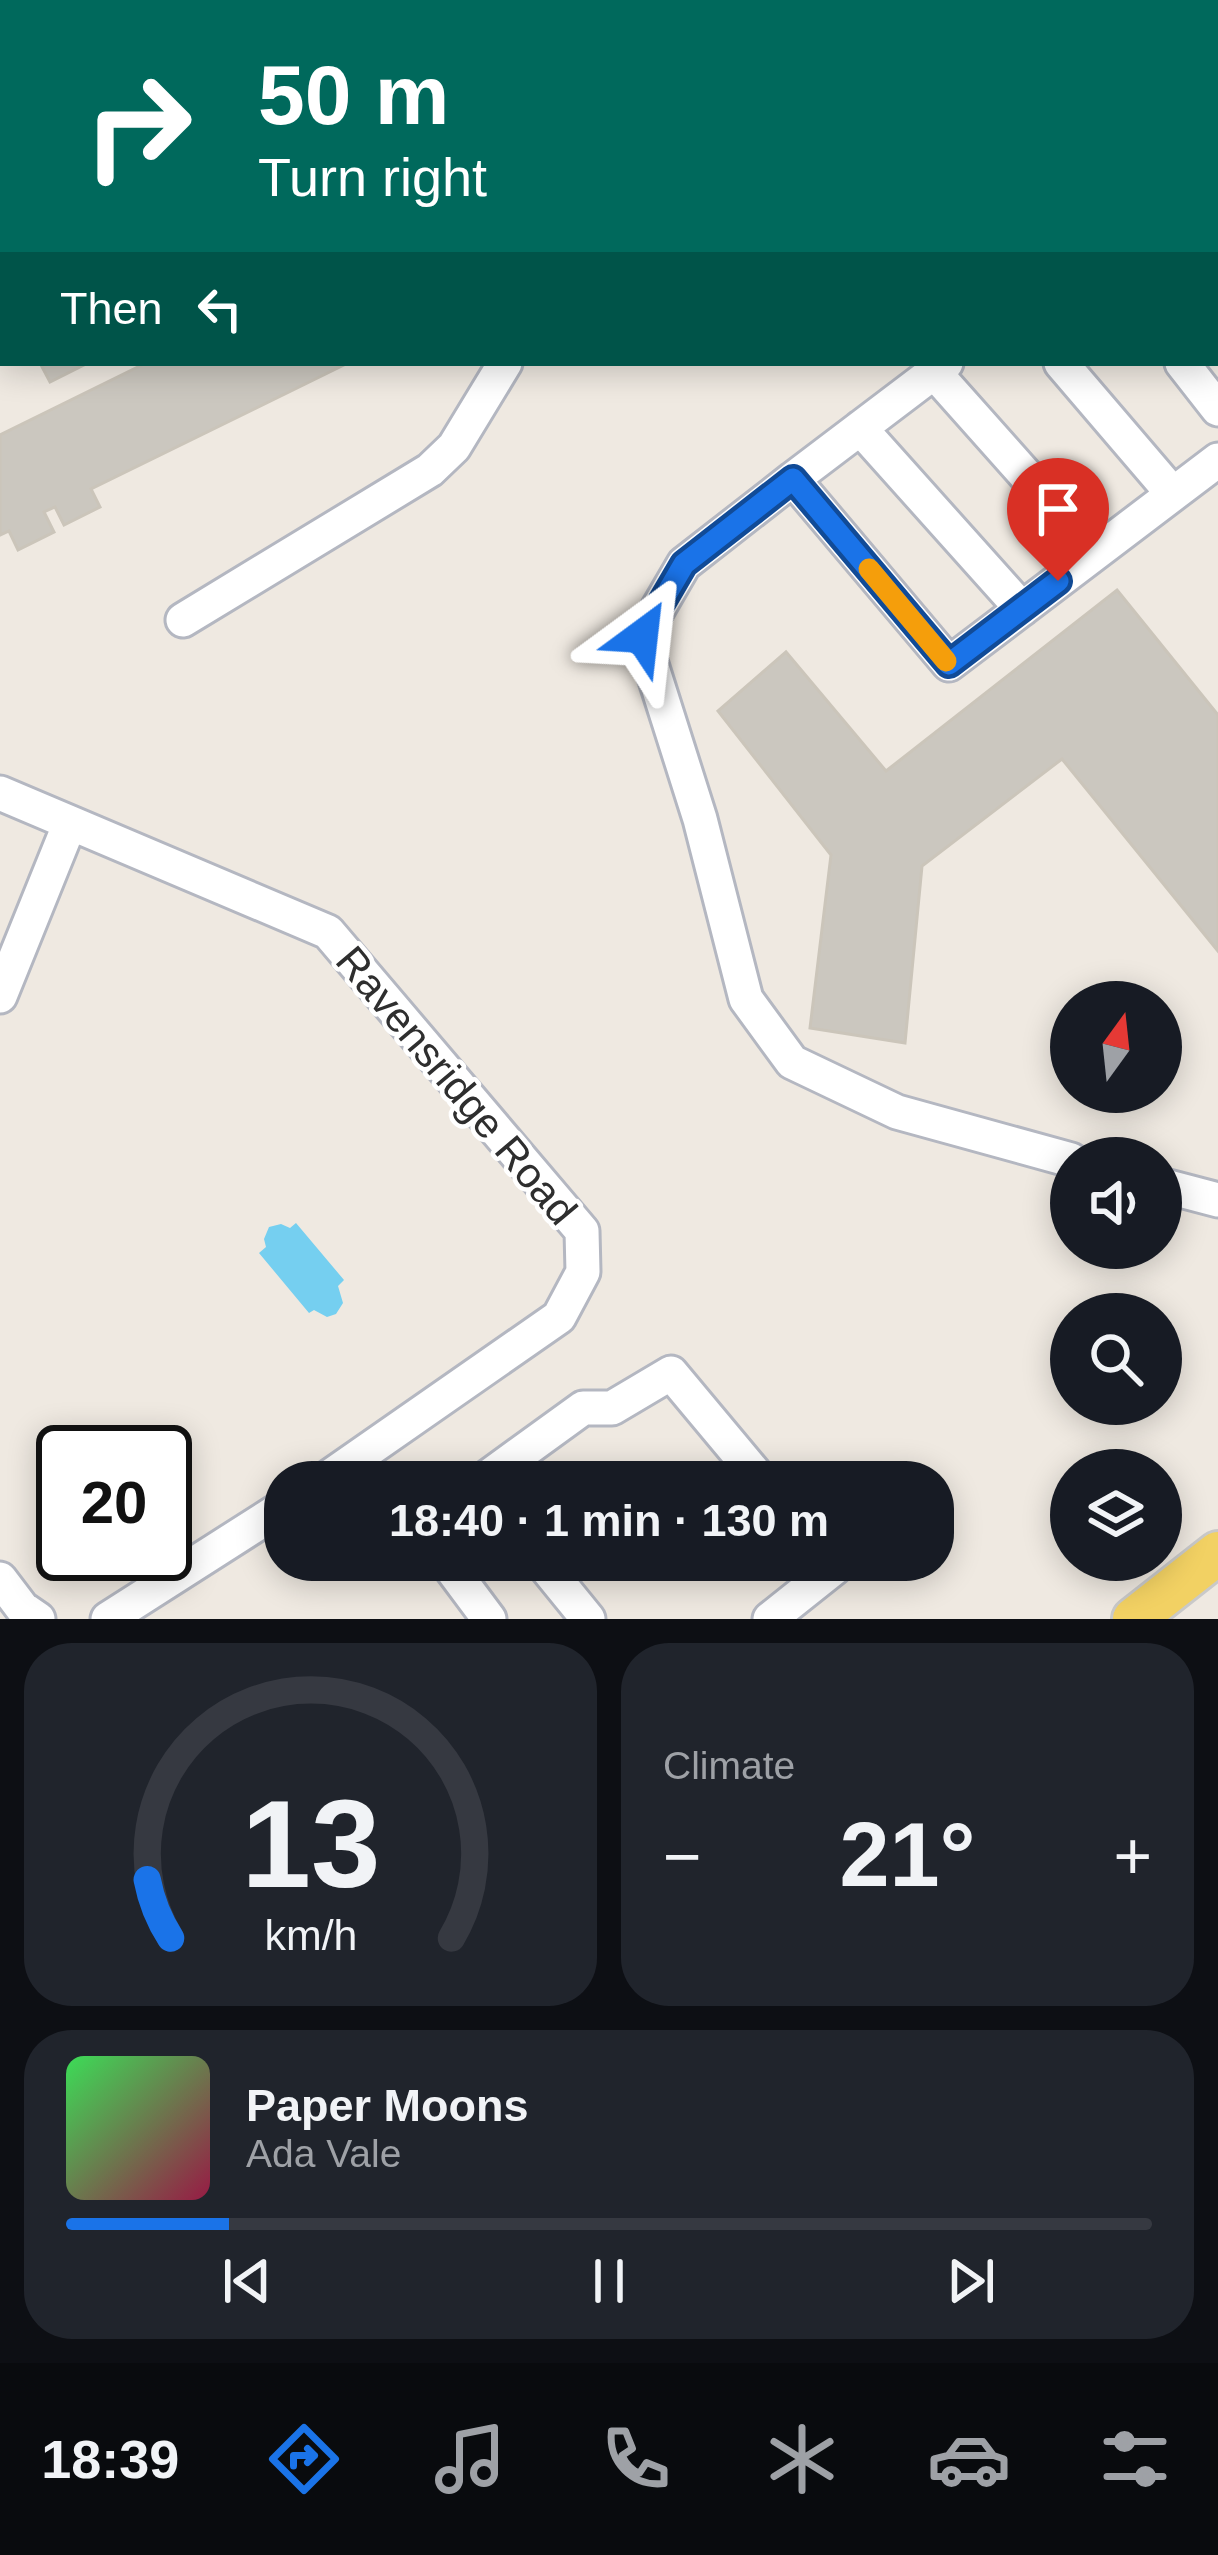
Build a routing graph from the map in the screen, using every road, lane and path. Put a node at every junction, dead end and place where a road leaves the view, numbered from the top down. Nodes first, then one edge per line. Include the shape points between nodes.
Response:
1 (503, 366) edge
2 (1063, 366) edge
3 (1184, 366) edge
4 (940, 367) edge
5 (1218, 409) edge
6 (860, 428) junction
7 (1218, 460) edge
8 (793, 479) junction
9 (1173, 494) junction
10 (1095, 553) junction
11 (1022, 609) junction
12 (183, 620) dead end
13 (0, 794) edge
14 (70, 823) junction
15 (0, 996) edge
16 (1050, 1154) edge
17 (1182, 1191) edge
18 (1218, 1200) edge
19 (384, 1461) edge
20 (510, 1461) edge
21 (744, 1461) edge
22 (264, 1519) edge
23 (1218, 1552) edge
24 (0, 1579) edge
25 (461, 1581) edge
26 (557, 1581) edge
27 (818, 1581) edge
28 (38, 1619) edge
29 (108, 1619) edge
30 (489, 1619) edge
31 (588, 1619) edge
32 (770, 1619) edge
33 (1134, 1619) edge

1 - 12 street via 454,447 430,470
2 - 9 street
3 - 5 street
4 - 6 street
4 - 10 street
6 - 8 street
6 - 11 street
7 - 9 street
8 - 11 street via 949,664
8 - 16 street via 684,564 642,636 746,999 792,1062 898,1112
9 - 10 street
10 - 11 street
13 - 14 street, Ravensridge Road
14 - 15 street
14 - 19 street, Ravensridge Road via 328,932 582,1231 583,1272 560,1317
17 - 18 street
20 - 21 street via 583,1408 612,1408 671,1373
22 - 29 street
23 - 33 main road
24 - 28 street
25 - 30 street
26 - 31 street
27 - 32 street

